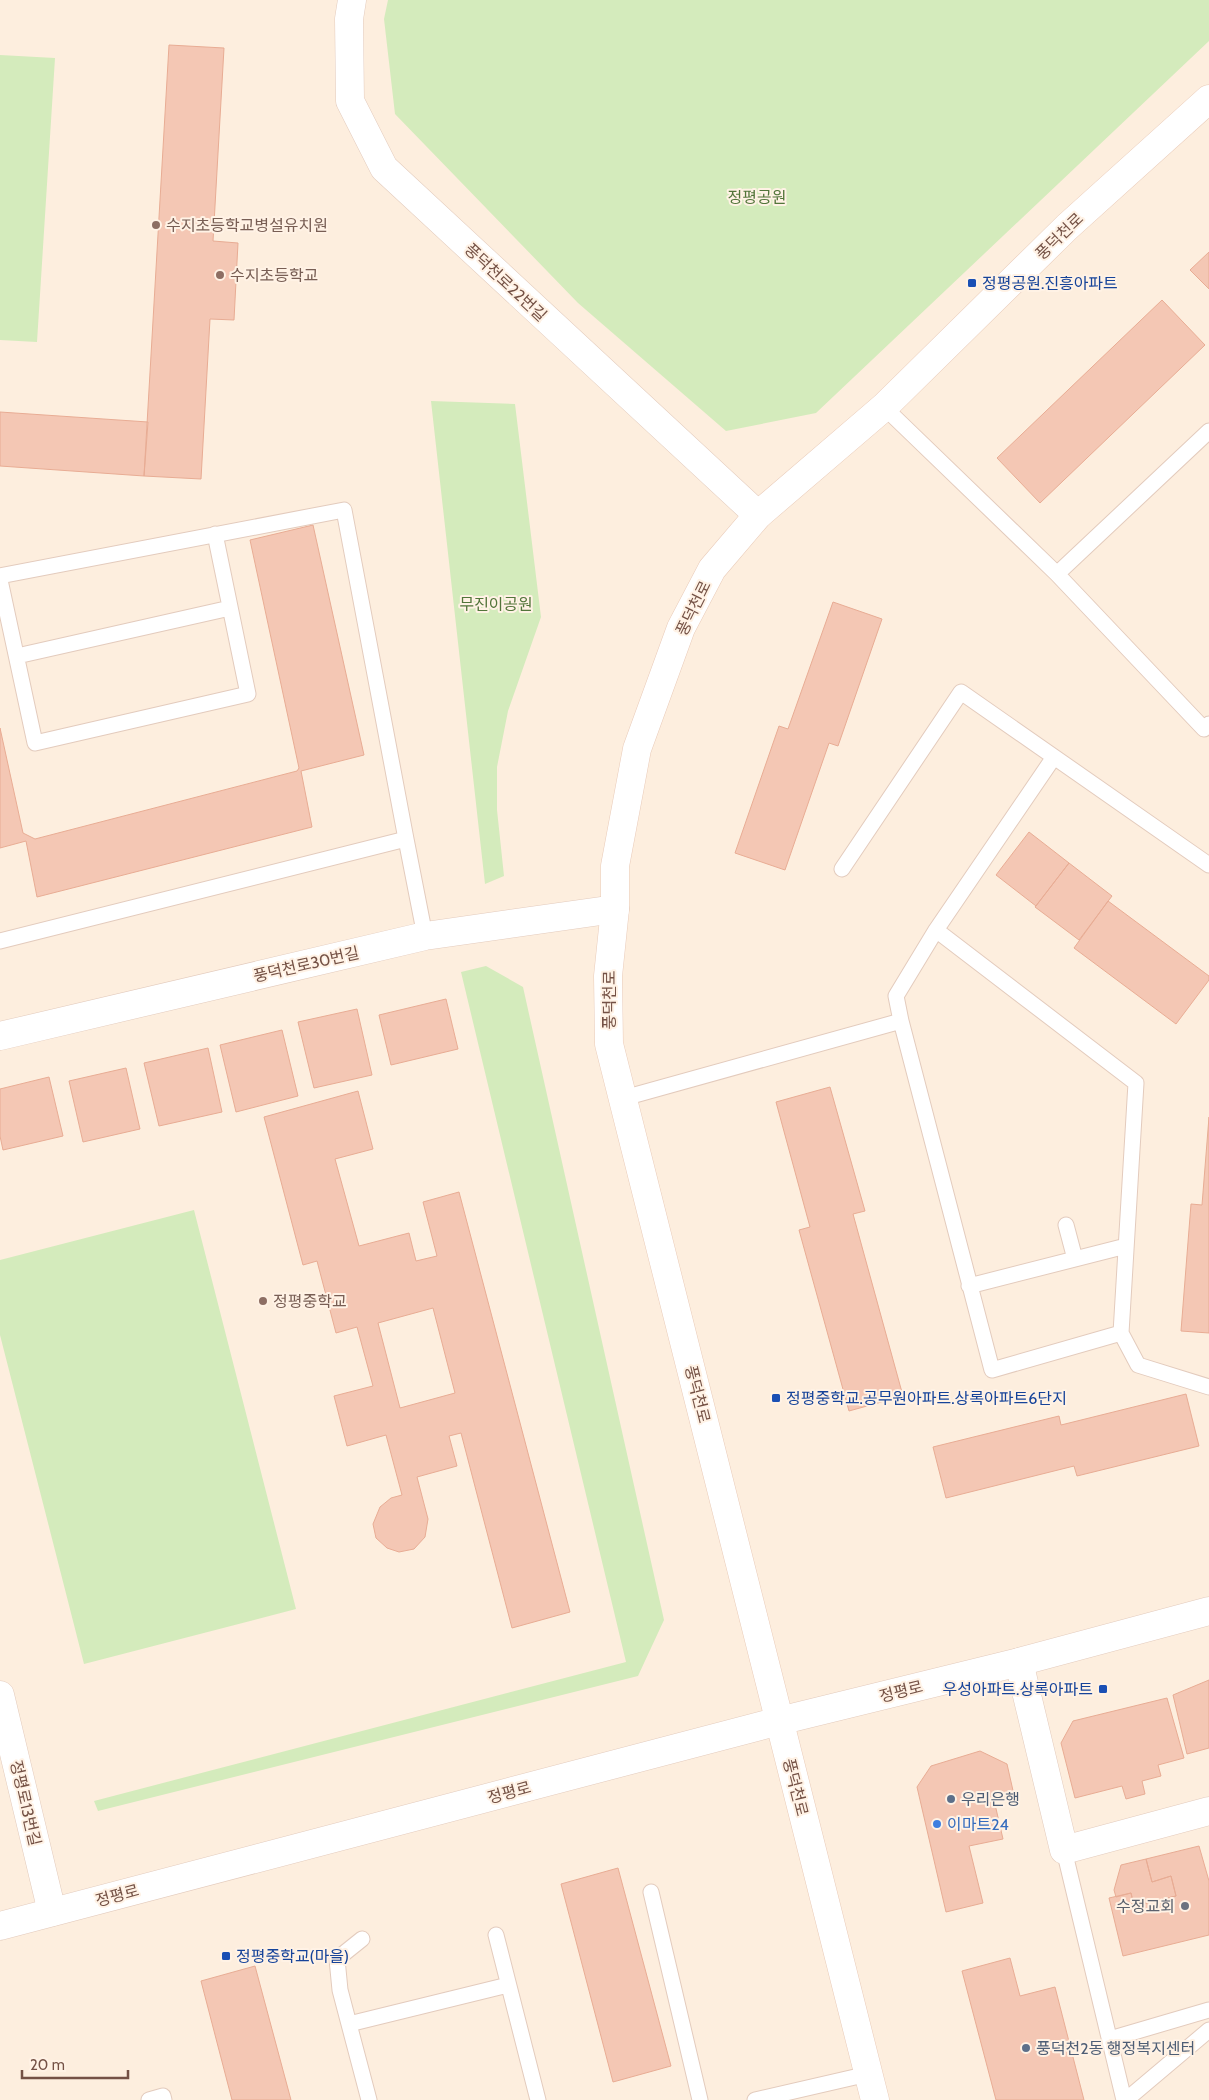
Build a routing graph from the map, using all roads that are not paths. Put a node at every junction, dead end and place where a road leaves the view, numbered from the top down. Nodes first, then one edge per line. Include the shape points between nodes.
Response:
1 (352, 0) edge
2 (1209, 99) edge
3 (884, 407) junction
4 (1209, 431) edge
5 (758, 515) junction
6 (215, 534) junction
7 (1057, 574) junction
8 (0, 576) edge
9 (0, 580) edge
10 (230, 608) junction
11 (17, 656) junction
12 (1209, 724) edge
13 (1054, 757) junction
14 (406, 840) junction
15 (1209, 865) edge
16 (842, 869) dead end
17 (615, 909) junction
18 (936, 930) junction
19 (426, 936) junction
20 (0, 941) edge
21 (901, 1021) junction
22 (0, 1036) edge
23 (624, 1098) junction
24 (1066, 1225) dead end
25 (1126, 1246) junction
26 (1075, 1259) junction
27 (969, 1286) junction
28 (1121, 1333) junction
29 (1209, 1387) edge
30 (1209, 1611) edge
31 (1019, 1662) junction
32 (0, 1695) edge
33 (779, 1720) junction
34 (1209, 1811) edge
35 (1064, 1850) junction
36 (651, 1892) dead end
37 (52, 1912) junction
38 (0, 1926) edge
39 (496, 1936) dead end
40 (362, 1939) dead end
41 (508, 1985) junction
42 (1209, 2010) edge
43 (349, 2024) junction
44 (1209, 2030) edge
45 (1110, 2039) junction
46 (871, 2087) edge
47 (149, 2100) edge
48 (164, 2100) edge
49 (369, 2100) edge
50 (538, 2100) edge
51 (700, 2100) edge
52 (755, 2100) edge
53 (1125, 2100) edge

1 - 5 street, 풍덕천로22번길 via 349,19 350,101 384,168
2 - 3 street, 풍덕천로 via 1067,227
3 - 5 street, 풍덕천로
3 - 7 lane
4 - 7 lane
5 - 17 street, 풍덕천로 via 712,569 681,628 637,749 615,866
6 - 8 lane
6 - 10 lane
6 - 14 lane via 344,510
7 - 12 lane via 1204,729
9 - 11 lane
10 - 11 lane
10 - 11 lane via 248,694 45,741 35,743
13 - 15 lane
13 - 16 lane via 961,692
13 - 18 lane
14 - 19 lane
14 - 20 lane
17 - 19 street, 풍덕천로30번길
17 - 23 street, 풍덕천로 via 608,976 609,1044
18 - 21 lane via 896,996
18 - 25 lane via 1136,1083
19 - 22 street, 풍덕천로30번길
21 - 23 lane
21 - 27 lane
23 - 33 street, 풍덕천로
24 - 26 lane
25 - 26 lane
25 - 28 lane
26 - 27 lane
27 - 28 lane via 992,1370
28 - 29 lane via 1138,1365
30 - 31 street, 정평로
31 - 33 street, 정평로
31 - 35 street
32 - 37 street, 정평로13번길
33 - 37 street, 정평로
33 - 46 street, 풍덕천로
34 - 35 street
35 - 45 lane
36 - 51 lane
37 - 38 street, 정평로
39 - 41 lane
40 - 43 lane via 337,1959 340,1990
41 - 43 lane
41 - 50 lane
42 - 45 lane
43 - 49 lane
44 - 53 lane
45 - 53 lane
46 - 52 lane
47 - 48 lane via 163,2096

